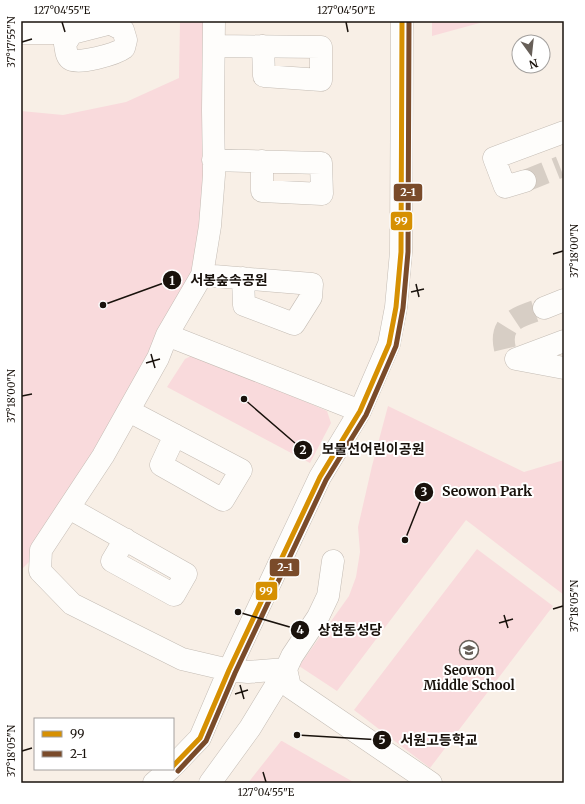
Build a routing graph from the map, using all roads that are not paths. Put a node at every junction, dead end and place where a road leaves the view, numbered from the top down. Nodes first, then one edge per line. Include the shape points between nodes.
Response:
1 (214, 21) edge
2 (402, 21) edge
3 (115, 22) edge
4 (72, 32) junction
5 (21, 33) edge
6 (214, 46) junction
7 (262, 46) dead end
8 (564, 132) edge
9 (213, 160) junction
10 (262, 162) dead end
11 (525, 181) tunnel mouth
12 (202, 275) junction
13 (243, 278) dead end
14 (564, 300) edge
15 (544, 308) tunnel mouth
16 (167, 335) junction
17 (564, 341) edge
18 (564, 368) edge
19 (129, 411) junction
20 (360, 411) junction
21 (175, 435) dead end
22 (69, 508) junction
23 (125, 539) dead end
24 (334, 561) dead end
25 (286, 669) junction
26 (229, 670) junction
27 (174, 765) edge
28 (210, 783) edge
29 (431, 783) edge

1 - 6 street
2 - 20 street via 401,252 396,307 390,344
3 - 4 street
3 - 4 street via 123,30 126,40 124,48 118,53 78,62 70,59 65,44
4 - 5 street
6 - 7 street
6 - 9 street
8 - 11 street via 494,158 505,187
9 - 10 street
9 - 12 street via 210,226
12 - 13 street
12 - 16 street
14 - 15 street
16 - 19 street via 158,358
16 - 20 street
17 - 18 street via 516,359
19 - 21 street
19 - 22 street
20 - 26 street via 320,477
22 - 23 street
22 - 26 street via 41,550 40,571 72,604 182,659
24 - 25 street via 328,596
25 - 26 street via 248,672
25 - 28 street via 250,728
25 - 29 street via 290,686
26 - 27 street via 200,738

